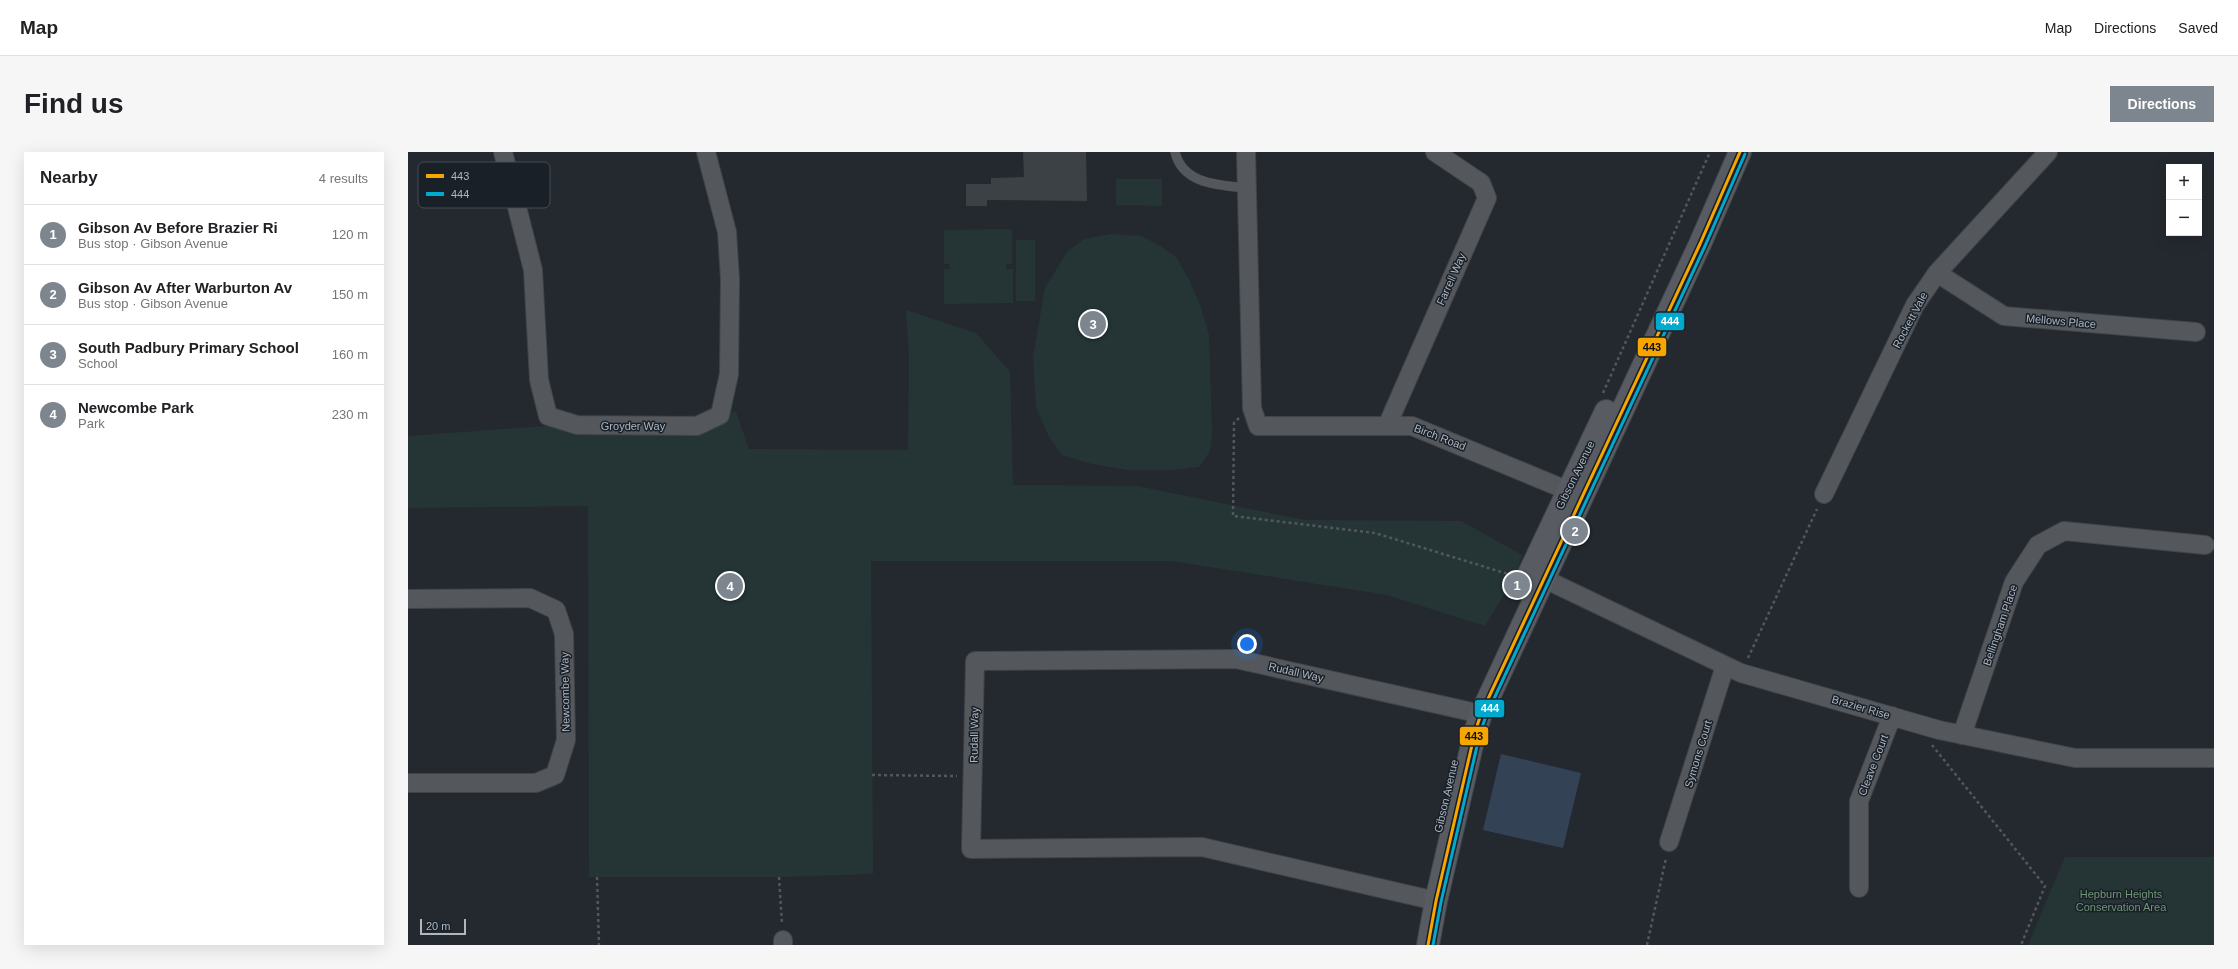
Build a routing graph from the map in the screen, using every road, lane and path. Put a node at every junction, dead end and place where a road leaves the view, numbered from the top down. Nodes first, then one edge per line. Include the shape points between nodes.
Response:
1 (503, 152) edge
2 (706, 152) edge
3 (1175, 152) edge
4 (1246, 152) edge
5 (1434, 152) edge
6 (1710, 152) edge
7 (1726, 152) edge
8 (1740, 152) edge
9 (2048, 152) edge
10 (506, 162) edge
11 (1247, 188) junction
12 (517, 208) edge
13 (1937, 273) junction
14 (2196, 332) dead end
15 (1601, 398) dead end
16 (1252, 408) junction
17 (1387, 426) junction
18 (1575, 494) junction
19 (1824, 494) joint
20 (2205, 545) dead end
21 (1530, 576) junction
22 (408, 599) edge
23 (1733, 669) junction
24 (1474, 712) junction
25 (1892, 716) junction
26 (1962, 735) junction
27 (1929, 742) dead end
28 (2214, 758) edge
29 (872, 775) dead end
30 (973, 776) junction
31 (408, 783) edge
32 (1670, 842) joint
33 (597, 877) dead end
34 (779, 877) dead end
35 (1859, 888) dead end
36 (1430, 899) junction
37 (783, 942) edge
38 (599, 945) edge
39 (1414, 945) edge
40 (1428, 945) edge
41 (1647, 945) edge
42 (2021, 945) edge

1 - 10 street, Groyder Way
2 - 12 street, Groyder Way via 727,232 730,279 729,374 720,415 697,426 577,425 548,416 539,380 533,270
3 - 11 lane via 1188,173 1204,182
4 - 11 street
5 - 17 street, Farrell Way via 1481,183 1487,198
6 - 15 path
7 - 18 main road, Gibson Avenue
8 - 18 main road, Gibson Avenue
9 - 13 street, Rockett Vale
11 - 16 street
13 - 14 street, Mellows Place via 2004,316
13 - 19 street, Rockett Vale via 1915,305
16 - 17 street, Birch Road via 1258,426
16 - 21 path via 1234,422 1233,516 1375,533
17 - 18 street, Birch Road via 1412,426
18 - 21 main road, Gibson Avenue
19 - 23 path
20 - 26 street, Bellingham Place via 2064,531 2038,545 2014,582
21 - 23 street, Brazier Rise
21 - 24 main road, Gibson Avenue
22 - 31 street, Newcombe Way via 530,598 556,610 564,634 566,740 555,774 536,783
23 - 25 street, Brazier Rise
23 - 32 street, Symons Court
24 - 30 street, Rudall Way via 1236,659 975,661
24 - 36 main road, Gibson Avenue via 1475,732
25 - 26 street, Brazier Rise
25 - 35 street, Cleave Court via 1859,801
26 - 28 street, Brazier Rise via 2075,758
27 - 42 path via 2045,886
29 - 30 path
30 - 36 street, Rudall Way via 971,849 1202,847
32 - 41 path
33 - 38 path
34 - 37 path
36 - 39 main road, Gibson Avenue
36 - 40 main road, Gibson Avenue

